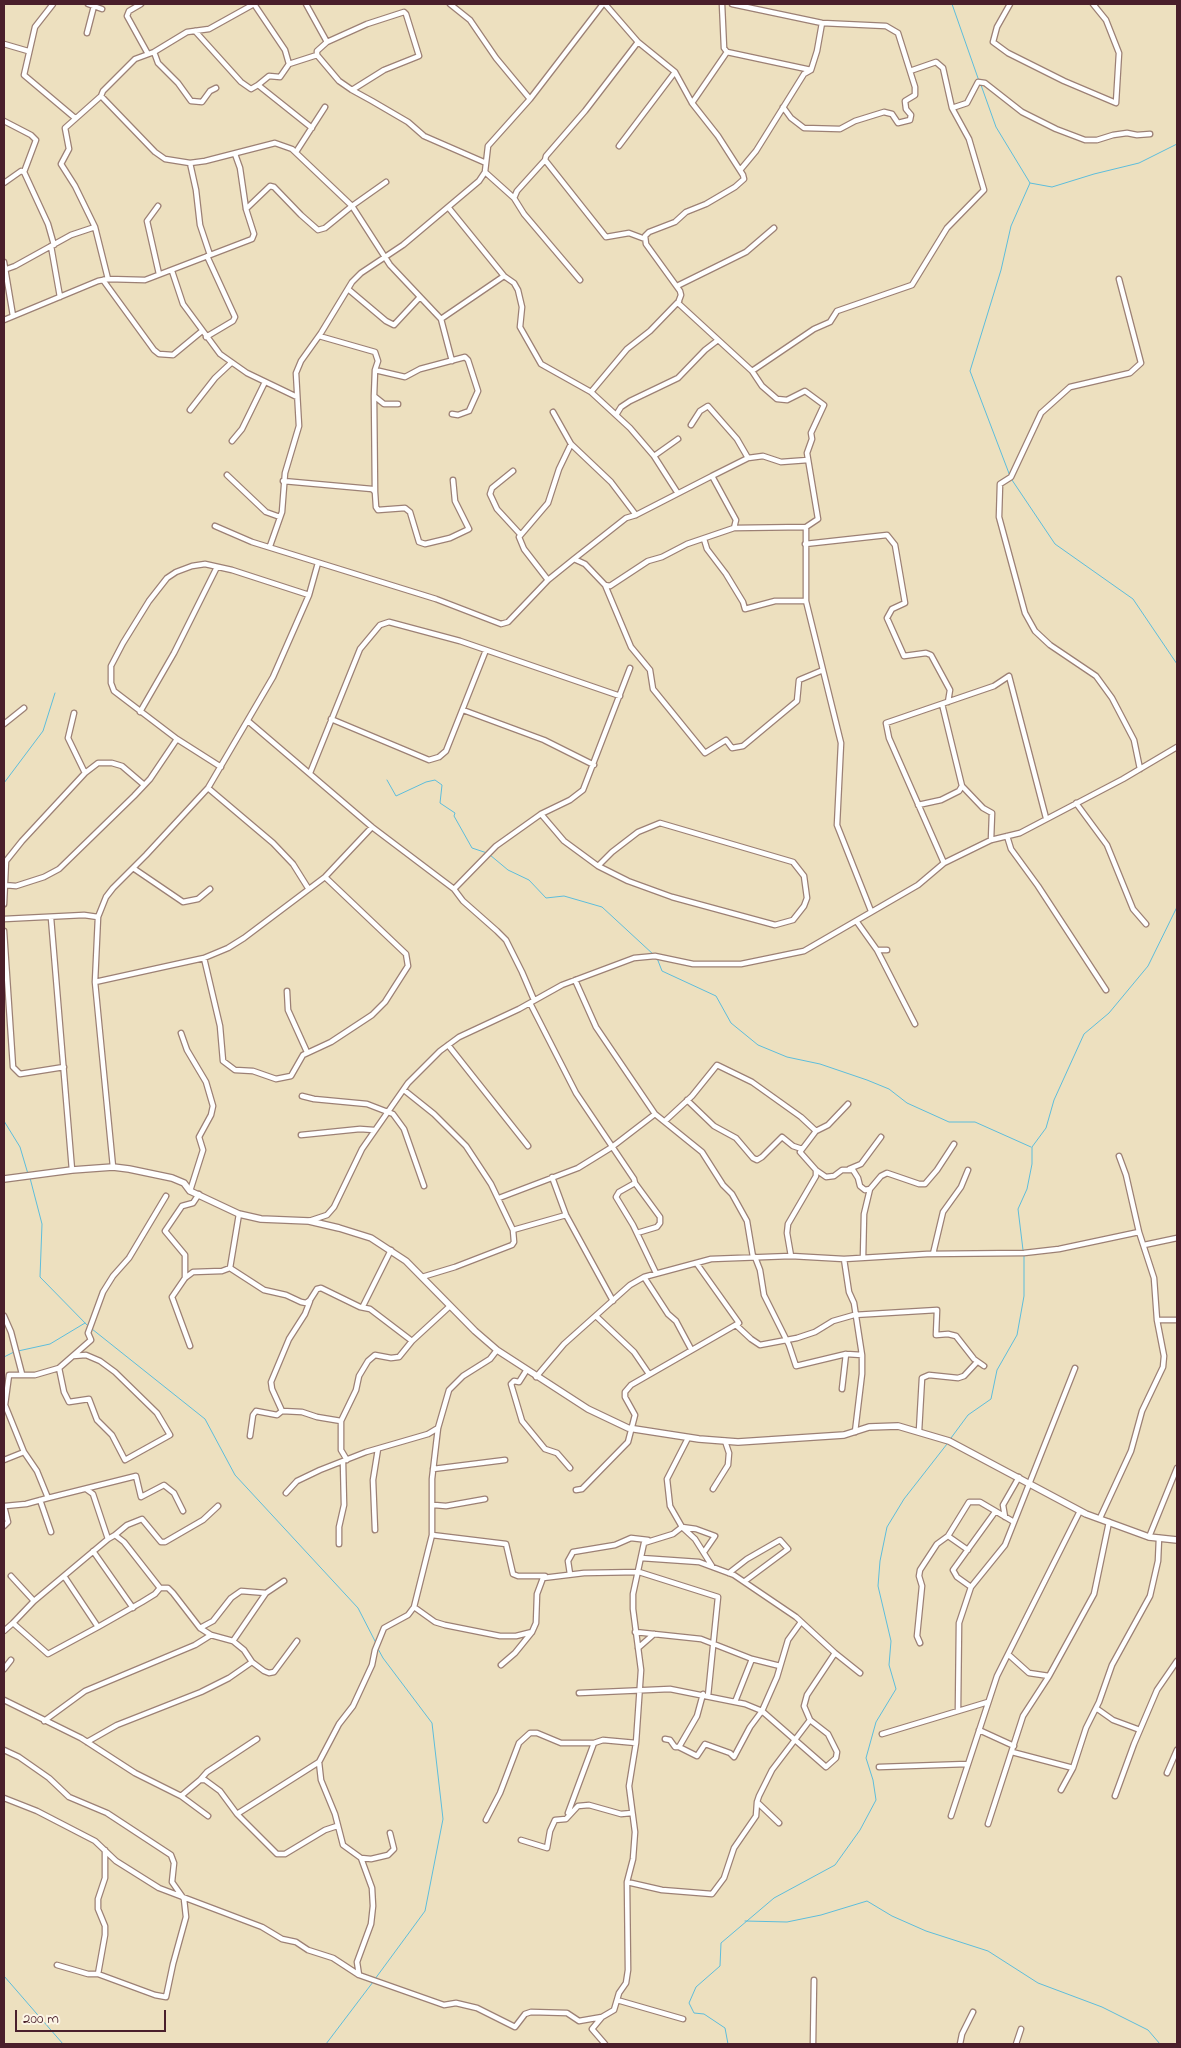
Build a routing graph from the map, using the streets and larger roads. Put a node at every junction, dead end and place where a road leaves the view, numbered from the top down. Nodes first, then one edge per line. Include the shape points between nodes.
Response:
1 (52, 4) edge
2 (88, 4) edge
3 (141, 4) edge
4 (254, 4) edge
5 (306, 4) edge
6 (450, 4) edge
7 (604, 4) edge
8 (722, 4) edge
9 (732, 4) edge
10 (1010, 4) edge
11 (1093, 4) edge
12 (94, 6) junction
13 (102, 9) dead end
14 (822, 23) junction
15 (87, 32) dead end
16 (195, 32) junction
17 (327, 42) junction
18 (638, 42) junction
19 (4, 44) edge
20 (28, 51) junction
21 (154, 52) junction
22 (728, 52) junction
23 (148, 54) junction
24 (317, 55) junction
25 (290, 64) junction
26 (811, 70) junction
27 (910, 71) junction
28 (674, 72) junction
29 (258, 85) junction
30 (216, 88) dead end
31 (352, 90) junction
32 (101, 96) junction
33 (530, 99) junction
34 (692, 103) junction
35 (325, 107) dead end
36 (783, 107) junction
37 (952, 108) junction
38 (75, 118) junction
39 (4, 121) edge
40 (312, 128) junction
41 (1150, 134) dead end
42 (619, 146) dead end
43 (296, 152) junction
44 (235, 154) junction
45 (545, 160) junction
46 (190, 163) junction
47 (486, 163) junction
48 (741, 169) junction
49 (24, 172) junction
50 (485, 172) junction
51 (386, 182) dead end
52 (4, 183) edge
53 (514, 198) junction
54 (158, 206) dead end
55 (352, 206) junction
56 (448, 207) junction
57 (246, 210) junction
58 (95, 227) junction
59 (774, 228) dead end
60 (645, 239) junction
61 (53, 245) junction
62 (209, 256) junction
63 (385, 257) junction
64 (4, 262) edge
65 (4, 270) edge
66 (172, 271) junction
67 (159, 274) junction
68 (504, 276) junction
69 (106, 279) junction
70 (580, 280) dead end
71 (1119, 280) dead end
72 (677, 286) junction
73 (348, 289) junction
74 (60, 297) junction
75 (420, 297) junction
76 (679, 301) junction
77 (13, 316) junction
78 (441, 319) junction
79 (4, 320) edge
80 (202, 331) junction
81 (319, 336) junction
82 (206, 337) junction
83 (718, 340) junction
84 (452, 361) junction
85 (231, 362) junction
86 (375, 370) junction
87 (752, 370) junction
88 (265, 382) junction
89 (591, 392) junction
90 (374, 396) junction
91 (297, 397) junction
92 (398, 404) dead end
93 (190, 410) dead end
94 (553, 412) dead end
95 (452, 414) dead end
96 (616, 415) junction
97 (691, 425) dead end
98 (678, 439) dead end
99 (232, 441) dead end
100 (571, 444) junction
101 (654, 456) junction
102 (748, 458) junction
103 (808, 460) junction
104 (512, 471) dead end
105 (227, 476) dead end
106 (712, 476) junction
107 (283, 480) junction
108 (453, 480) dead end
109 (375, 492) junction
110 (677, 492) junction
111 (636, 515) junction
112 (280, 517) junction
113 (215, 526) dead end
114 (806, 527) junction
115 (734, 528) junction
116 (520, 534) junction
117 (704, 539) junction
118 (805, 544) junction
119 (270, 546) junction
120 (574, 558) junction
121 (318, 563) junction
122 (217, 567) junction
123 (548, 580) junction
124 (605, 585) junction
125 (309, 594) junction
126 (806, 601) junction
127 (486, 650) junction
128 (630, 668) dead end
129 (823, 670) junction
130 (620, 696) junction
131 (948, 702) junction
132 (942, 704) junction
133 (24, 708) dead end
134 (463, 710) junction
135 (140, 712) junction
136 (74, 713) dead end
137 (331, 719) junction
138 (248, 721) junction
139 (4, 724) edge
140 (176, 739) junction
141 (1177, 747) edge
142 (594, 765) junction
143 (221, 767) junction
144 (1140, 769) junction
145 (85, 773) junction
146 (310, 773) junction
147 (143, 784) junction
148 (962, 786) junction
149 (208, 788) junction
150 (1076, 803) junction
151 (918, 805) junction
152 (541, 814) junction
153 (1046, 818) junction
154 (372, 827) junction
155 (1007, 836) junction
156 (991, 840) junction
157 (944, 863) junction
158 (598, 866) junction
159 (133, 868) junction
160 (325, 877) junction
161 (4, 885) edge
162 (308, 888) junction
163 (210, 889) dead end
164 (454, 889) junction
165 (4, 904) edge
166 (871, 911) junction
167 (98, 917) junction
168 (51, 918) junction
169 (4, 919) edge
170 (857, 922) junction
171 (1146, 924) dead end
172 (4, 930) edge
173 (877, 950) junction
174 (887, 950) dead end
175 (204, 958) junction
176 (575, 980) junction
177 (95, 982) junction
178 (1106, 990) dead end
179 (287, 991) dead end
180 (532, 1002) junction
181 (915, 1024) dead end
182 (181, 1033) dead end
183 (448, 1045) junction
184 (307, 1052) junction
185 (64, 1067) junction
186 (404, 1090) junction
187 (302, 1096) dead end
188 (687, 1100) junction
189 (848, 1104) dead end
190 (389, 1112) junction
191 (655, 1114) junction
192 (665, 1121) junction
193 (374, 1130) junction
194 (816, 1131) junction
195 (301, 1135) dead end
196 (881, 1137) dead end
197 (954, 1144) dead end
198 (528, 1146) dead end
199 (612, 1147) junction
200 (802, 1148) junction
201 (1119, 1156) dead end
202 (112, 1167) junction
203 (72, 1170) junction
204 (816, 1170) junction
205 (848, 1170) junction
206 (968, 1170) dead end
207 (552, 1177) junction
208 (4, 1179) edge
209 (635, 1183) junction
210 (424, 1186) dead end
211 (870, 1189) junction
212 (190, 1191) junction
213 (199, 1194) junction
214 (166, 1196) dead end
215 (499, 1198) junction
216 (239, 1214) junction
217 (327, 1215) junction
218 (566, 1215) junction
219 (308, 1221) junction
220 (332, 1226) junction
221 (513, 1230) junction
222 (1139, 1232) junction
223 (637, 1233) junction
224 (1177, 1238) edge
225 (1144, 1245) junction
226 (391, 1250) junction
227 (933, 1254) junction
228 (791, 1256) junction
229 (754, 1257) junction
230 (863, 1258) junction
231 (844, 1260) junction
232 (697, 1264) junction
233 (185, 1266) junction
234 (230, 1268) junction
235 (193, 1272) junction
236 (656, 1273) junction
237 (422, 1276) junction
238 (644, 1277) junction
239 (185, 1278) junction
240 (310, 1300) junction
241 (613, 1301) junction
242 (364, 1306) junction
243 (450, 1306) junction
244 (854, 1315) junction
245 (4, 1316) edge
246 (597, 1316) junction
247 (1157, 1320) junction
248 (1177, 1320) edge
249 (736, 1325) junction
250 (412, 1341) junction
251 (787, 1341) junction
252 (190, 1346) dead end
253 (691, 1349) junction
254 (497, 1350) junction
255 (846, 1354) junction
256 (862, 1355) junction
257 (73, 1356) junction
258 (977, 1362) junction
259 (984, 1366) dead end
260 (59, 1368) junction
261 (1075, 1368) dead end
262 (526, 1371) junction
263 (22, 1374) junction
264 (649, 1374) junction
265 (536, 1377) junction
266 (842, 1389) dead end
267 (282, 1411) junction
268 (342, 1421) junction
269 (438, 1428) junction
270 (633, 1429) junction
271 (919, 1430) junction
272 (855, 1432) junction
273 (250, 1436) dead end
274 (688, 1438) junction
275 (726, 1441) junction
276 (378, 1449) junction
277 (24, 1452) junction
278 (4, 1460) edge
279 (505, 1460) dead end
280 (345, 1461) junction
281 (570, 1468) dead end
282 (1177, 1468) edge
283 (433, 1469) junction
284 (1018, 1477) junction
285 (1029, 1482) junction
286 (712, 1488) dead end
287 (86, 1489) junction
288 (576, 1490) dead end
289 (286, 1494) dead end
290 (48, 1498) junction
291 (485, 1499) dead end
292 (40, 1500) junction
293 (434, 1505) junction
294 (4, 1506) edge
295 (218, 1506) dead end
296 (183, 1511) dead end
297 (1080, 1511) junction
298 (995, 1512) junction
299 (1005, 1517) junction
300 (1100, 1518) junction
301 (1014, 1522) junction
302 (1109, 1522) junction
303 (4, 1526) edge
304 (682, 1527) junction
305 (375, 1530) dead end
306 (51, 1532) dead end
307 (115, 1535) junction
308 (432, 1535) junction
309 (948, 1536) junction
310 (1149, 1537) junction
311 (1159, 1538) junction
312 (108, 1539) junction
313 (648, 1540) junction
314 (1177, 1540) edge
315 (339, 1544) dead end
316 (968, 1550) junction
317 (93, 1551) junction
318 (704, 1552) junction
319 (641, 1558) junction
320 (708, 1558) junction
321 (703, 1564) junction
322 (712, 1566) junction
323 (639, 1572) junction
324 (730, 1573) junction
325 (570, 1574) junction
326 (11, 1576) dead end
327 (64, 1576) junction
328 (546, 1576) junction
329 (284, 1581) dead end
330 (744, 1581) junction
331 (970, 1587) junction
332 (160, 1588) junction
333 (266, 1593) junction
334 (34, 1601) junction
335 (414, 1607) junction
336 (133, 1608) junction
337 (801, 1622) junction
338 (13, 1623) junction
339 (98, 1627) junction
340 (200, 1628) junction
341 (4, 1631) edge
342 (532, 1632) junction
343 (635, 1632) junction
344 (654, 1634) junction
345 (211, 1636) junction
346 (233, 1641) junction
347 (297, 1642) dead end
348 (712, 1643) junction
349 (920, 1643) dead end
350 (638, 1648) junction
351 (835, 1653) junction
352 (1009, 1655) junction
353 (752, 1659) junction
354 (11, 1660) dead end
355 (1177, 1661) edge
356 (252, 1662) junction
357 (501, 1665) dead end
358 (780, 1666) junction
359 (4, 1669) edge
360 (860, 1672) dead end
361 (1048, 1676) junction
362 (640, 1691) junction
363 (579, 1692) dead end
364 (705, 1695) junction
365 (4, 1700) edge
366 (735, 1702) junction
367 (988, 1702) junction
368 (1096, 1708) junction
369 (958, 1710) junction
370 (762, 1711) junction
371 (810, 1720) junction
372 (44, 1721) junction
373 (979, 1730) junction
374 (1140, 1730) junction
375 (882, 1734) dead end
376 (795, 1738) junction
377 (257, 1739) dead end
378 (665, 1739) dead end
379 (87, 1742) junction
380 (636, 1742) junction
381 (594, 1743) junction
382 (679, 1747) junction
383 (1013, 1749) junction
384 (4, 1750) edge
385 (1177, 1750) edge
386 (319, 1762) junction
387 (967, 1764) junction
388 (879, 1767) dead end
389 (1073, 1768) junction
390 (1168, 1773) dead end
391 (200, 1780) junction
392 (1061, 1790) dead end
393 (181, 1796) junction
394 (1115, 1796) dead end
395 (4, 1798) edge
396 (757, 1802) junction
397 (632, 1813) junction
398 (237, 1814) junction
399 (567, 1815) junction
400 (208, 1816) dead end
401 (951, 1816) dead end
402 (486, 1820) dead end
403 (779, 1823) dead end
404 (988, 1824) dead end
405 (337, 1826) junction
406 (390, 1833) dead end
407 (522, 1840) dead end
408 (105, 1850) junction
409 (361, 1858) junction
410 (628, 1882) junction
411 (184, 1899) junction
412 (57, 1965) dead end
413 (98, 1974) junction
414 (359, 1975) junction
415 (814, 1980) dead end
416 (617, 2000) junction
417 (973, 2012) dead end
418 (602, 2017) junction
419 (683, 2019) dead end
420 (1021, 2029) dead end
421 (605, 2044) edge
422 (813, 2044) edge
423 (960, 2044) edge
424 (1016, 2044) edge

1 - 20 street via 35,27
2 - 12 street
3 - 23 street via 127,16
4 - 16 street via 209,29
4 - 25 street via 285,50
5 - 17 street
6 - 33 street via 475,26
7 - 18 street
7 - 33 street
8 - 22 street via 724,48
9 - 14 street
10 - 11 street via 993,42 1064,81 1116,103 1118,53 1106,20
12 - 13 street
12 - 15 street
14 - 26 street
14 - 27 street via 886,26 898,33
16 - 21 street via 187,32
16 - 29 street via 241,82 251,89
17 - 24 street
17 - 31 street via 399,12 406,14 420,56 384,70
18 - 28 street
18 - 45 street
19 - 20 street
20 - 38 street via 24,75
21 - 23 street
21 - 30 street via 158,63 191,101 202,102
22 - 26 street
22 - 34 street
23 - 32 street via 127,66
24 - 25 street
24 - 31 street via 339,81
25 - 29 street via 280,76 269,76
26 - 36 street via 804,74
27 - 36 street via 916,87 915,95 905,101 910,120 898,123 892,114 884,112 855,120 840,129 804,128
27 - 37 street via 936,62 943,68
28 - 34 street
28 - 42 street
29 - 40 street
31 - 47 street via 408,122 424,136
32 - 38 street
32 - 46 street via 155,152 165,159
33 - 47 street via 488,146
34 - 48 street
35 - 40 street
36 - 48 street
37 - 41 street via 966,103 978,82 985,83 1022,112 1085,140 1097,140 1113,134
37 - 87 street via 969,139 984,190 947,228 912,285 838,311 830,322
38 - 58 street via 64,130 69,149 61,164 76,186
39 - 49 street via 36,140
40 - 43 street
43 - 44 street via 275,143
43 - 55 street
44 - 46 street
44 - 57 street
45 - 53 street via 517,190
45 - 60 street via 606,237 629,234
46 - 62 street via 200,225
47 - 50 street
48 - 60 street via 744,179 740,183 686,212 675,222 649,232
49 - 52 street
49 - 61 street via 48,224
50 - 53 street
50 - 56 street
51 - 55 street
53 - 70 street
54 - 67 street via 148,221
55 - 57 street via 318,230 270,186
55 - 63 street
56 - 63 street
56 - 68 street
57 - 62 street via 254,234 252,239
58 - 61 street
58 - 69 street
59 - 72 street via 746,252
60 - 72 street
61 - 65 street
61 - 74 street
62 - 66 street
62 - 82 street via 235,317
63 - 73 street via 361,272
63 - 75 street
64 - 65 street
65 - 77 street
66 - 67 street
66 - 80 street via 183,304
67 - 69 street via 145,280
68 - 78 street
68 - 89 street via 514,282 518,290 522,307 520,328 541,364
69 - 74 street
69 - 80 street via 159,354 173,355
71 - 144 street via 1141,363 1130,373 1070,387 1041,413 1011,477 1000,484 999,517 1028,619 1050,645 1096,676 1112,698 1134,740
72 - 76 street via 681,295
73 - 75 street via 394,324
73 - 81 street
74 - 77 street
75 - 78 street
76 - 83 street
76 - 89 street via 627,350
77 - 79 street
78 - 84 street
80 - 82 street
81 - 86 street via 375,352 378,361
81 - 91 street via 298,366
82 - 85 street
83 - 87 street
83 - 96 street via 678,378 630,401
84 - 86 street via 405,376
84 - 95 street via 462,357 468,360 478,392 469,411
85 - 88 street
85 - 93 street
86 - 90 street
87 - 103 street via 762,386 777,399 787,400 805,391 824,405 811,433
88 - 91 street
88 - 99 street via 242,429
89 - 96 street
90 - 92 street via 384,404
90 - 109 street
91 - 107 street via 299,426
94 - 100 street
96 - 101 street
97 - 102 street via 700,411 708,406 737,439
98 - 101 street
100 - 111 street via 612,482
100 - 116 street via 548,503
101 - 110 street
102 - 103 street via 763,456 781,462
102 - 106 street
103 - 114 street via 818,519
104 - 116 street via 492,488 490,494 497,510
105 - 112 street via 266,512
106 - 110 street
106 - 115 street via 736,520
107 - 109 street via 329,487 367,488
107 - 112 street
108 - 109 street via 455,501 469,529 425,544 419,542 410,512 405,508 378,510
110 - 111 street
111 - 120 street via 626,518
112 - 119 street
113 - 119 street
114 - 115 street
114 - 118 street
115 - 117 street
116 - 123 street via 519,540 524,549
117 - 124 street via 648,562 610,586
117 - 126 street via 707,549 744,602 745,609 775,601
118 - 126 street
118 - 131 street via 887,535 895,545 905,603 892,609 887,618 904,656 931,655 950,690
119 - 121 street
120 - 123 street
120 - 124 street via 585,564
121 - 123 street via 436,599 501,624 508,622
121 - 125 street
122 - 125 street
122 - 135 street
122 - 135 street via 205,564 192,566 167,578 123,643 111,666 111,683 114,691
124 - 129 street via 630,647 650,670 653,689 705,754 726,740 732,748 743,746 797,700 799,680
125 - 138 street via 272,677
126 - 129 street
127 - 130 street
127 - 134 street
127 - 137 street via 402,624 389,622 380,625 360,649
128 - 130 street
129 - 166 street via 841,743 837,824
130 - 142 street
131 - 132 street
131 - 153 street via 994,686 1009,676
132 - 148 street
132 - 151 street via 886,723 889,738
133 - 139 street
134 - 137 street via 446,751 429,760
134 - 142 street via 544,740
135 - 140 street
136 - 145 street via 68,738
137 - 146 street
138 - 143 street
138 - 146 street
140 - 143 street
140 - 147 street via 150,779
141 - 144 street
142 - 152 street via 577,796
143 - 149 street
144 - 150 street
145 - 147 street via 98,763 112,763 122,766
145 - 161 street via 6,861
146 - 154 street
147 - 161 street via 111,820 58,869 16,886
148 - 151 street via 941,800
148 - 156 street via 992,813
149 - 159 street
149 - 162 street via 273,843 293,864
150 - 153 street
150 - 171 street via 1107,845 1133,909
151 - 157 street
152 - 158 street via 564,840
152 - 164 street via 496,846
153 - 155 street via 1020,833
154 - 160 street
154 - 164 street
155 - 156 street
155 - 178 street via 1011,849
156 - 157 street
157 - 166 street via 918,885
158 - 158 street via 638,832 660,823 793,862 804,876 807,898 793,920 775,925 672,897
159 - 163 street via 183,902 198,899
159 - 167 street via 106,897
160 - 162 street
160 - 184 street via 406,954 408,966 385,1002 372,1015 331,1042
161 - 165 street
162 - 175 street via 244,938
164 - 180 street via 506,940
166 - 170 street
167 - 168 street
167 - 177 street
168 - 169 street
168 - 185 street
170 - 173 street
170 - 176 street via 795,954 741,964 693,964 644,956
172 - 185 street via 13,1067 20,1074
173 - 174 street
173 - 181 street
175 - 177 street
175 - 184 street via 220,1026 222,1062 235,1070 284,1079 291,1076
176 - 180 street
176 - 191 street via 596,1026
177 - 202 street
179 - 184 street via 288,1010
180 - 183 street
180 - 199 street via 576,1093
182 - 212 street via 206,1082 213,1106 198,1138 203,1150
183 - 186 street
183 - 198 street
185 - 203 street
186 - 190 street
186 - 215 street via 466,1146
187 - 190 street via 367,1104
188 - 192 street
188 - 194 street via 717,1065 752,1082
188 - 200 street via 714,1126 736,1138 757,1160 782,1137 793,1146
189 - 194 street via 828,1125
190 - 193 street
190 - 210 street via 404,1129
191 - 192 street
191 - 199 street
192 - 229 street via 702,1152 732,1194 747,1221
193 - 195 street via 360,1128
193 - 217 street
194 - 200 street
196 - 205 street via 858,1167
197 - 211 street via 925,1184 887,1173
199 - 207 street via 578,1168
199 - 209 street
200 - 204 street via 800,1152
201 - 222 street
202 - 203 street
202 - 212 street via 172,1178 184,1183
203 - 208 street
204 - 205 street via 826,1177
204 - 228 street via 816,1176 788,1224
205 - 211 street via 852,1170 860,1186
206 - 227 street via 961,1187 943,1212
207 - 215 street
207 - 218 street
209 - 223 street via 616,1196
209 - 223 street via 660,1217 657,1227
211 - 230 street via 864,1214
212 - 213 street
213 - 216 street
213 - 233 street via 193,1203 182,1206 165,1231 184,1251
214 - 257 street via 129,1258 103,1292 88,1333 90,1340
215 - 221 street
216 - 219 street via 261,1219
216 - 234 street
217 - 219 street
217 - 220 street
218 - 221 street
218 - 241 street
219 - 220 street
220 - 226 street via 371,1238
221 - 237 street via 512,1244
222 - 225 street
222 - 227 street via 1044,1251
223 - 236 street
224 - 225 street
225 - 247 street via 1154,1278
226 - 237 street
226 - 242 street
227 - 230 street
228 - 229 street
228 - 231 street
229 - 232 street via 711,1259
229 - 251 street via 764,1295
230 - 231 street
231 - 244 street
232 - 236 street
232 - 249 street via 738,1320
233 - 235 street
233 - 239 street
234 - 235 street
234 - 240 street via 264,1290 301,1302
235 - 239 street
236 - 238 street
237 - 243 street
238 - 241 street
238 - 253 street
239 - 252 street via 173,1294 172,1301
240 - 242 street via 321,1288
240 - 267 street via 289,1339 272,1382
241 - 246 street
242 - 250 street
243 - 250 street
243 - 254 street
244 - 251 street
244 - 256 street
244 - 258 street via 937,1310 936,1336 956,1336
245 - 263 street
246 - 264 street via 634,1352
246 - 265 street via 564,1344
247 - 248 street
247 - 300 street via 1163,1367 1142,1411 1131,1451
249 - 251 street via 760,1345
249 - 253 street
250 - 268 street via 395,1358 375,1355 368,1360 358,1376 356,1390
251 - 255 street via 796,1366
253 - 264 street
254 - 262 street
254 - 269 street via 449,1390
255 - 256 street
255 - 266 street
256 - 272 street
257 - 260 street
257 - 260 street via 86,1355 115,1372 157,1413 170,1435 125,1460 112,1436 97,1420 89,1399 69,1402
258 - 259 street
258 - 271 street via 958,1378 930,1375 922,1378
260 - 263 street via 35,1375
261 - 285 street
262 - 265 street
262 - 281 street via 519,1382 511,1384 522,1421 545,1449 561,1456
263 - 277 street via 7,1378 5,1405
264 - 270 street via 625,1392 636,1415
265 - 270 street via 600,1417
267 - 268 street
267 - 273 street via 277,1415 254,1412
268 - 280 street via 341,1450
269 - 276 street
269 - 283 street
270 - 274 street
270 - 288 street via 626,1446 582,1489
271 - 272 street via 884,1426
271 - 284 street via 949,1441
272 - 275 street
274 - 275 street
274 - 304 street via 667,1479 670,1506
275 - 286 street via 728,1465
276 - 280 street
276 - 305 street via 373,1480
277 - 278 street
277 - 290 street via 35,1466
279 - 283 street
280 - 289 street via 303,1477
280 - 315 street
282 - 310 street
283 - 293 street
284 - 285 street
284 - 299 street via 1003,1506
285 - 297 street
285 - 301 street
287 - 290 street
287 - 296 street via 136,1476 141,1497 164,1485 174,1493
287 - 312 street via 93,1494
290 - 292 street
291 - 293 street
292 - 294 street
292 - 306 street
293 - 308 street
294 - 303 street via 8,1524
295 - 307 street via 203,1520 165,1542 161,1542 142,1519
297 - 300 street
297 - 352 street
298 - 299 street
298 - 309 street via 980,1502 969,1502
298 - 316 street
299 - 301 street
300 - 302 street
301 - 331 street via 1005,1545
302 - 310 street
302 - 361 street via 1094,1594
304 - 313 street via 673,1534
304 - 318 street
304 - 318 street via 716,1536
307 - 312 street
307 - 332 street
308 - 328 street via 506,1544 513,1574
308 - 335 street
309 - 316 street
309 - 349 street via 937,1544 920,1570 922,1586 917,1636
310 - 311 street
311 - 314 street
311 - 368 street via 1158,1561 1150,1596 1112,1665
312 - 317 street
313 - 319 street via 644,1543
313 - 325 street via 631,1538 615,1545 573,1552 568,1561
316 - 331 street via 953,1570
317 - 327 street
317 - 336 street
318 - 320 street
319 - 321 street
319 - 323 street
320 - 321 street
320 - 322 street
321 - 322 street
322 - 324 street
323 - 325 street
323 - 343 street via 632,1604
323 - 348 street via 718,1597
324 - 330 street
324 - 330 street via 780,1540 788,1549
325 - 328 street
326 - 334 street
327 - 334 street
327 - 339 street
328 - 342 street via 540,1582 536,1623
329 - 333 street
330 - 337 street
331 - 369 street via 959,1623
332 - 336 street
332 - 340 street via 173,1592
333 - 340 street via 241,1591 212,1621
333 - 346 street
334 - 338 street
335 - 342 street via 435,1622 500,1636
335 - 386 street via 408,1615 384,1628 372,1665 353,1706 339,1724
336 - 339 street
337 - 351 street
337 - 358 street via 788,1640
338 - 339 street via 48,1654
338 - 341 street
340 - 345 street
342 - 357 street
343 - 344 street
343 - 350 street
344 - 348 street
344 - 350 street
345 - 346 street
345 - 372 street via 85,1691
346 - 356 street
347 - 356 street via 274,1672 269,1673
348 - 353 street
348 - 364 street
350 - 362 street
351 - 360 street
351 - 371 street via 804,1700
352 - 361 street via 1029,1673
352 - 367 street
353 - 358 street
353 - 366 street
354 - 359 street
355 - 374 street via 1157,1690
356 - 379 street via 201,1692 118,1725
358 - 370 street
361 - 383 street via 1023,1716
362 - 363 street
362 - 364 street via 670,1689
362 - 380 street
364 - 366 street
364 - 382 street
365 - 372 street
366 - 370 street
367 - 369 street
367 - 373 street
368 - 374 street via 1113,1720
368 - 389 street
369 - 375 street
370 - 376 street
370 - 382 street via 734,1757 705,1744 697,1756
371 - 376 street
371 - 376 street via 828,1734 837,1752 836,1758 826,1767
372 - 379 street
373 - 383 street
373 - 387 street
374 - 394 street
376 - 396 street via 772,1770
377 - 391 street
378 - 382 street
379 - 393 street via 135,1773
380 - 381 street via 604,1740
380 - 397 street via 629,1777
381 - 399 street
381 - 402 street via 561,1742 530,1733 520,1743
383 - 389 street
383 - 404 street
384 - 411 street via 49,1778 69,1797 107,1813 171,1855 174,1863 172,1882
385 - 390 street
386 - 398 street
386 - 405 street via 321,1780
387 - 388 street
387 - 401 street
389 - 392 street
391 - 393 street
391 - 398 street via 211,1783 220,1791
393 - 400 street
395 - 408 street via 61,1823
396 - 403 street
396 - 410 street via 756,1816 734,1848 724,1878 712,1894 662,1890
397 - 399 street via 621,1814 589,1804 578,1806
397 - 410 street via 634,1847
398 - 405 street via 276,1854 285,1854
399 - 407 street via 566,1819 555,1820 547,1848
405 - 409 street via 343,1845
406 - 409 street via 392,1852 371,1859
408 - 411 street via 128,1870
408 - 413 street via 105,1878 98,1899 105,1935
409 - 414 street via 372,1888 373,1906 371,1924 357,1962
410 - 416 street via 628,1970 626,1984
411 - 413 street via 186,1918 166,1997
411 - 414 street via 262,1927 282,1939 333,1958
412 - 413 street
414 - 418 street via 444,2004 477,2008 515,2027 525,2014 531,2012 567,2013 579,2021
415 - 422 street
416 - 418 street via 614,2010
416 - 419 street
417 - 423 street
418 - 421 street via 592,2029
420 - 424 street

